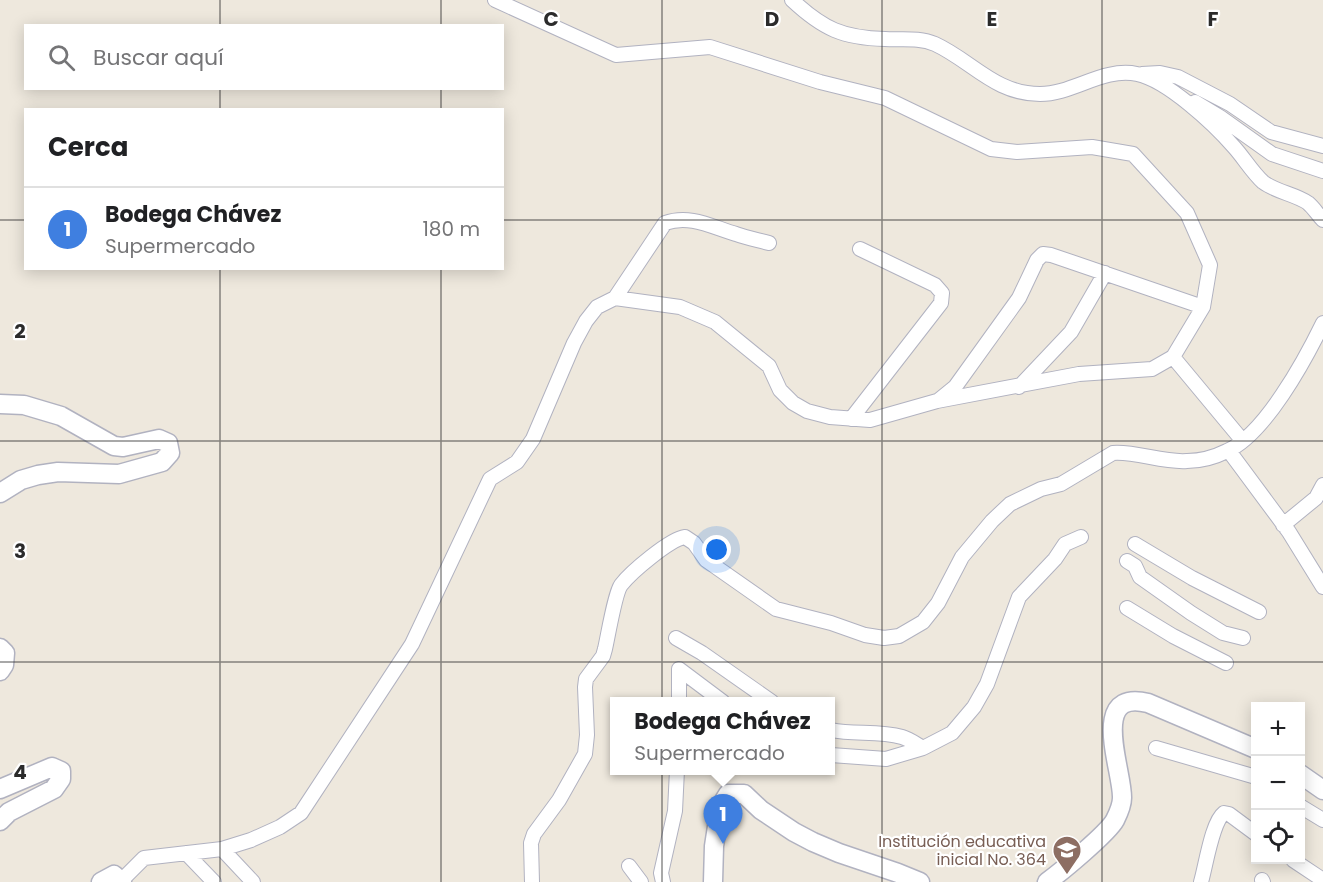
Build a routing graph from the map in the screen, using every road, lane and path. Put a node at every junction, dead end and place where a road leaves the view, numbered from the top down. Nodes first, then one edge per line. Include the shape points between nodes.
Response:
1 (495, 0) edge
2 (792, 0) edge
3 (1137, 74) junction
4 (1184, 99) junction
5 (1323, 146) edge
6 (1323, 171) edge
7 (1323, 220) edge
8 (769, 243) dead end
9 (860, 249) dead end
10 (1105, 273) junction
11 (615, 298) junction
12 (1203, 307) junction
13 (1323, 323) edge
14 (1173, 357) junction
15 (1019, 387) junction
16 (937, 401) junction
17 (0, 404) edge
18 (851, 419) junction
19 (1242, 440) junction
20 (1229, 451) junction
21 (1323, 485) edge
22 (0, 493) edge
23 (1284, 525) junction
24 (1081, 537) dead end
25 (1136, 544) dead end
26 (1127, 561) dead end
27 (1323, 587) edge
28 (1127, 608) dead end
29 (1259, 612) dead end
30 (676, 638) dead end
31 (1244, 638) dead end
32 (0, 648) edge
33 (1226, 663) dead end
34 (0, 671) edge
35 (679, 697) edge
36 (716, 697) edge
37 (765, 697) edge
38 (835, 731) edge
39 (1251, 746) edge
40 (922, 748) junction
41 (1156, 748) dead end
42 (835, 755) edge
43 (677, 775) edge
44 (1251, 776) edge
45 (1305, 777) edge
46 (0, 789) edge
47 (1323, 790) edge
48 (1305, 809) edge
49 (1323, 820) edge
50 (0, 821) edge
51 (1251, 830) edge
52 (222, 849) junction
53 (186, 853) junction
54 (1299, 864) edge
55 (629, 866) dead end
56 (1323, 880) edge
57 (122, 881) edge
58 (101, 882) edge
59 (214, 882) edge
60 (253, 882) edge
61 (531, 882) edge
62 (641, 882) edge
63 (663, 882) edge
64 (713, 882) edge
65 (920, 882) edge
66 (1047, 882) edge
67 (1201, 882) edge

1 - 12 street via 616,55 710,47 885,98 991,149 1017,152 1092,147 1133,154 1187,213 1210,265
2 - 3 street via 813,20 831,30 933,43 1014,90 1040,94 1065,90 1110,74
3 - 4 street
3 - 5 street via 1178,77 1230,104 1271,132
4 - 6 street via 1220,117 1272,154
4 - 7 street via 1263,181 1309,204
8 - 11 street via 705,223 676,219 665,223
9 - 18 street via 935,285 942,293 940,303
10 - 12 street
10 - 15 street via 1071,332
10 - 16 street via 1042,254 1019,298 955,387
11 - 18 street via 680,307 716,322 769,366 780,390 793,403 807,411
11 - 52 street via 597,307 586,321 533,439 517,462 490,479 412,644 301,813 280,827
12 - 14 street
13 - 19 street via 1309,353 1261,424
14 - 15 street via 1152,369 1079,374
14 - 19 street
15 - 16 street
16 - 18 street via 870,420
17 - 22 street via 24,405 61,416 114,446 159,439 168,443 170,453 162,462 119,474 38,475
19 - 20 street
20 - 23 street
20 - 61 street via 1186,462 1113,453 1061,483 1010,504 962,557 938,603 923,622 899,636 866,635 776,609 706,560 685,537 665,545 620,586 603,656 586,679 585,754 534,834
21 - 23 street via 1316,498
23 - 27 street
24 - 40 street via 1065,544 1019,597 987,684 974,707 952,733
25 - 29 street
26 - 31 street via 1135,566 1140,577 1191,614 1223,633
28 - 33 street
30 - 37 street
32 - 34 street via 5,653
35 - 36 street via 679,669
38 - 40 street via 884,733 904,737
39 - 66 street via 1148,702 1123,703 1113,720 1122,799 1114,821
40 - 42 street via 886,759
41 - 44 street
43 - 63 street
45 - 47 street
46 - 50 street via 52,767 61,771 54,789 9,812
48 - 49 street
51 - 67 street via 1229,814 1221,815
52 - 53 street
52 - 60 street
53 - 57 street via 144,858
53 - 59 street
54 - 56 street
55 - 62 street
57 - 58 street via 114,875
64 - 65 street via 720,807 728,794 744,794 813,842

